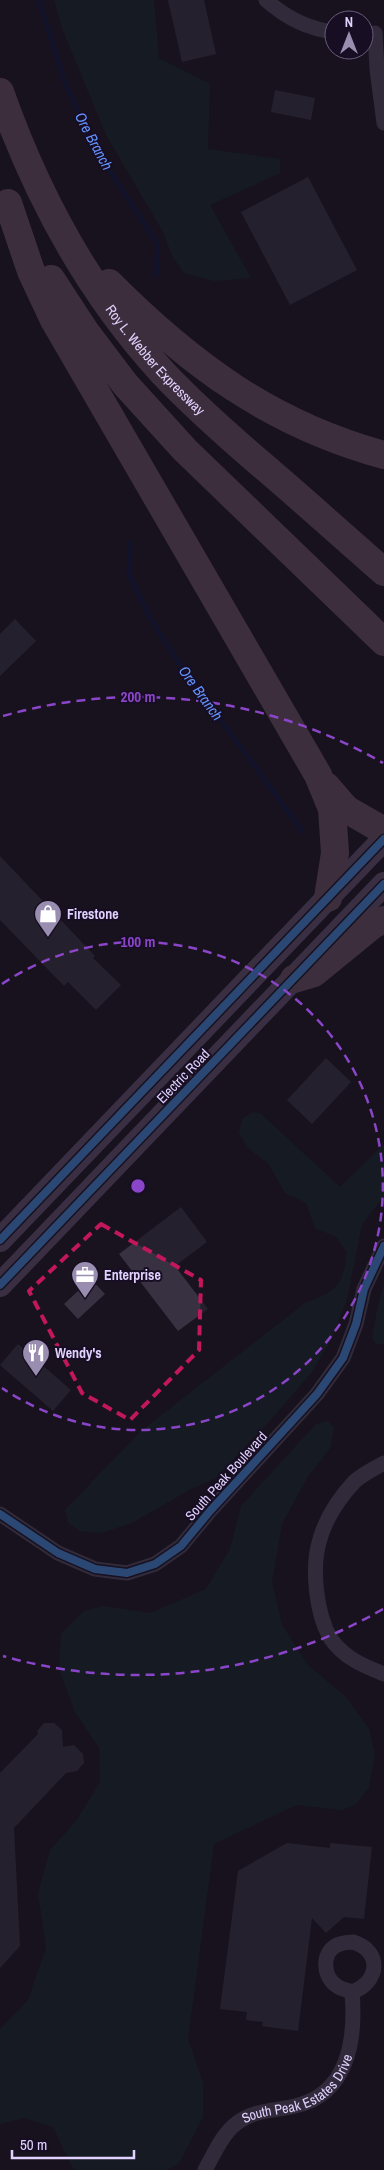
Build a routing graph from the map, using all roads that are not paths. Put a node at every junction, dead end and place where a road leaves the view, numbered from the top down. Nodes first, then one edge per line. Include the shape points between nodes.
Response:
1 (266, 0) edge
2 (324, 30) edge
3 (374, 33) edge
4 (0, 92) edge
5 (384, 123) edge
6 (4, 194) edge
7 (67, 241) junction
8 (384, 455) edge
9 (384, 572) edge
10 (384, 642) edge
11 (318, 775) junction
12 (384, 831) edge
13 (384, 839) edge
14 (384, 884) edge
15 (328, 898) junction
16 (384, 920) edge
17 (294, 980) junction
18 (0, 1240) edge
19 (384, 1246) edge
20 (0, 1285) edge
21 (384, 1463) edge
22 (0, 1514) edge
23 (384, 1674) edge
24 (352, 1992) dead end
25 (205, 2170) edge

1 - 2 street via 283,14
3 - 5 street
4 - 7 highway, Roy L. Webber Expressway via 40,192
6 - 10 highway via 53,283 124,384 186,450
6 - 11 highway via 31,271 54,320
7 - 8 highway via 172,342 225,382 288,419
7 - 9 highway, Roy L. Webber Expressway via 127,330 199,410
11 - 12 highway via 346,809
11 - 15 highway via 332,809 335,853
13 - 15 main road, Electric Road
14 - 17 main road, Electric Road
15 - 18 main road, Electric Road
16 - 17 highway via 374,924 314,973
17 - 20 main road, Electric Road
19 - 22 street, South Peak Boulevard via 364,1290 343,1358 317,1394 181,1546 155,1564 127,1573 95,1569 58,1553
21 - 23 street via 356,1480 333,1509 319,1540 315,1575 320,1611 332,1639 355,1662
24 - 25 street, South Peak Estates Drive via 349,2053 337,2079 305,2104 257,2113 238,2122 224,2136

